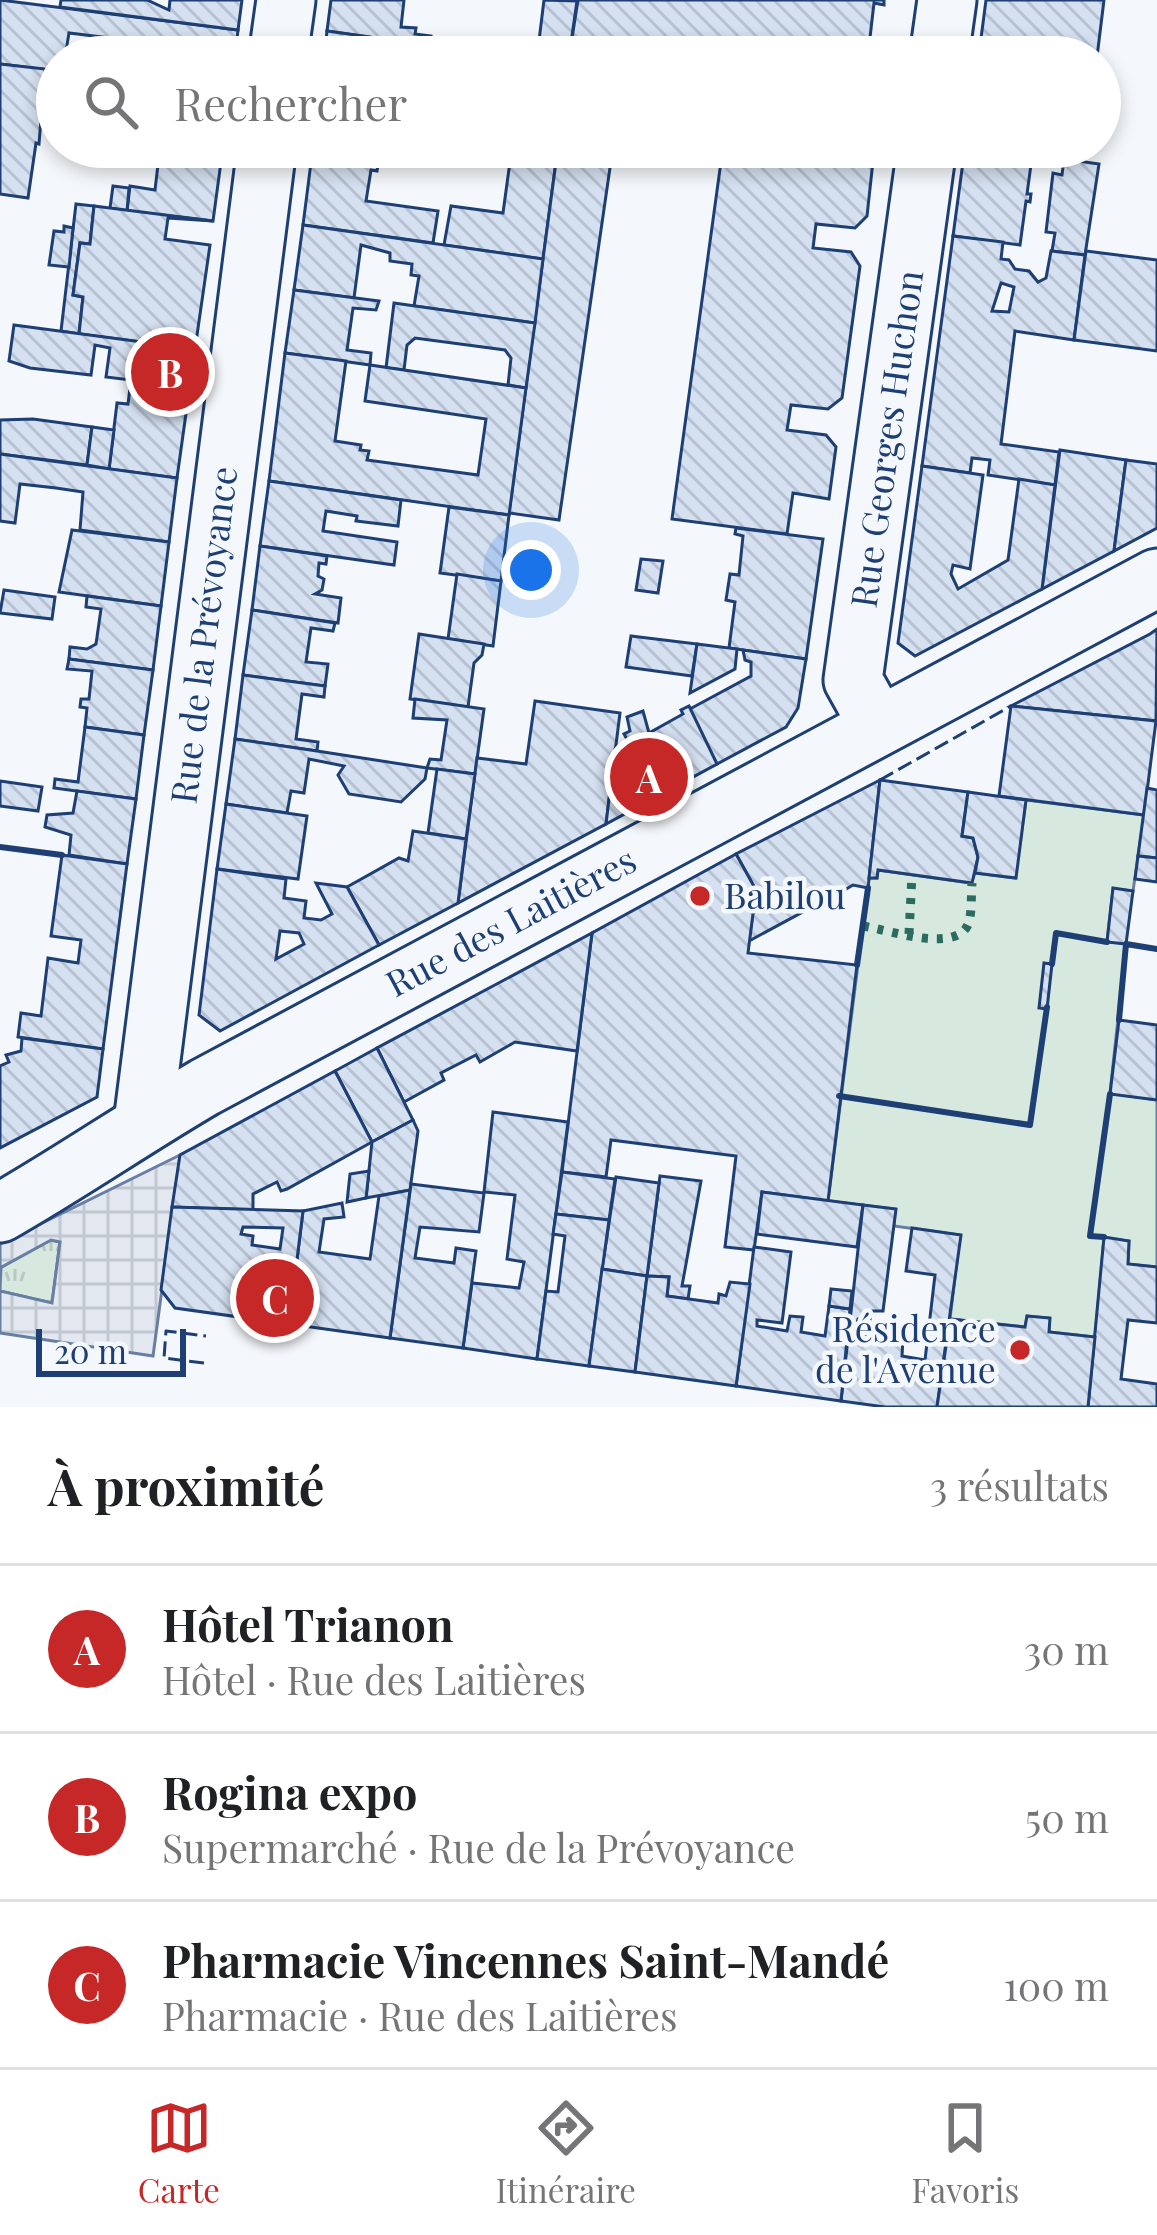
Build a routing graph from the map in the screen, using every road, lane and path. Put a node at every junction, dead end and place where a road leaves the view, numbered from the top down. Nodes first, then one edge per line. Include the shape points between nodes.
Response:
1 (286, 0) edge
2 (947, 0) edge
3 (281, 36) edge
4 (942, 36) edge
5 (264, 168) edge
6 (924, 168) edge
7 (1157, 578) edge
8 (878, 725) junction
9 (143, 1123) junction
10 (0, 1213) edge

1 - 3 street
2 - 4 street
5 - 9 street, Rue de la Prévoyance
6 - 8 street, Rue Georges Huchon via 854,680
7 - 8 street, Rue des Laitières
8 - 9 street, Rue des Laitières
9 - 10 street, Rue des Laitières

